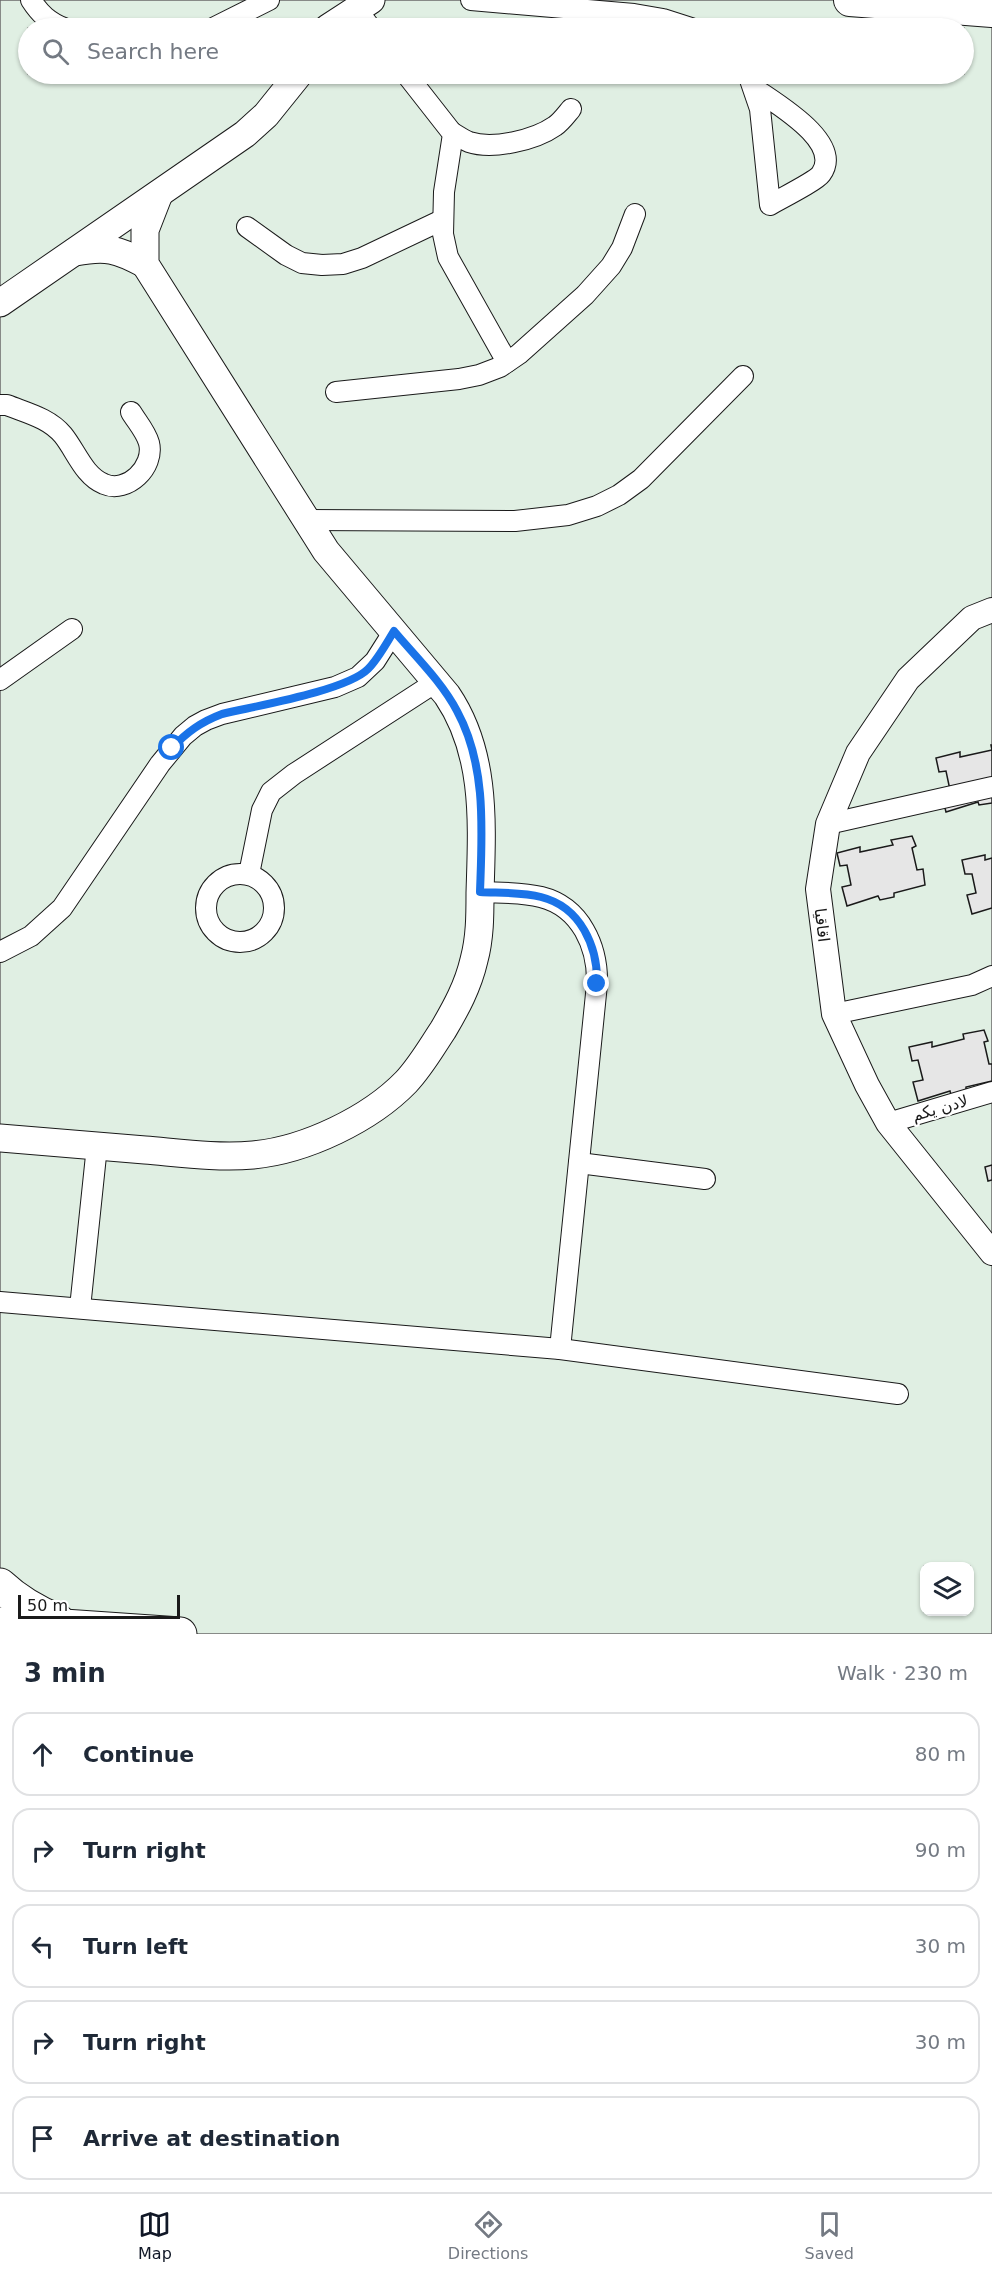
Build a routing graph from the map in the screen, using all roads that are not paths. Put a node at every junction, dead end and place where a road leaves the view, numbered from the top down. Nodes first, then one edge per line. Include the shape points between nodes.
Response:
1 (31, 0) edge
2 (269, 0) edge
3 (471, 0) edge
4 (850, 0) edge
5 (957, 0) edge
6 (992, 11) edge
7 (46, 18) edge
8 (233, 18) edge
9 (657, 18) edge
10 (291, 84) edge
11 (414, 84) edge
12 (752, 84) edge
13 (755, 84) edge
14 (571, 109) dead end
15 (453, 133) junction
16 (159, 194) junction
17 (635, 214) dead end
18 (442, 220) junction
19 (247, 227) dead end
20 (74, 252) junction
21 (145, 264) junction
22 (0, 303) edge
23 (507, 362) junction
24 (743, 376) dead end
25 (336, 392) dead end
26 (0, 405) edge
27 (131, 412) dead end
28 (307, 520) junction
29 (992, 610) edge
30 (72, 629) dead end
31 (394, 631) junction
32 (0, 680) edge
33 (436, 682) junction
34 (992, 787) edge
35 (828, 824) junction
36 (249, 874) dead end
37 (480, 892) junction
38 (0, 952) edge
39 (992, 976) edge
40 (834, 1014) junction
41 (992, 1092) edge
42 (888, 1123) junction
43 (0, 1138) edge
44 (97, 1146) junction
45 (579, 1163) junction
46 (705, 1179) dead end
47 (992, 1253) edge
48 (0, 1302) edge
49 (80, 1308) junction
50 (560, 1349) junction
51 (898, 1394) dead end
52 (0, 1585) edge
53 (0, 1624) edge
54 (74, 1627) junction
55 (180, 1634) edge

1 - 7 street
2 - 8 street
3 - 9 street
4 - 6 main road
5 - 6 main road
10 - 16 main road via 245,134
11 - 15 street
12 - 13 street via 760,109 770,205 821,175 826,160 823,145 813,133
14 - 15 street via 558,125 527,139 486,145
15 - 18 street
16 - 20 main road
16 - 21 main road via 145,230
17 - 23 street via 622,248 600,279
18 - 19 street via 362,258 322,266 286,255
18 - 23 street via 448,257
20 - 21 main road via 110,248
20 - 22 main road
21 - 28 main road
23 - 25 street via 469,377
24 - 28 street via 641,479 597,506 568,515 515,521
26 - 27 street via 51,424 95,479 116,487 125,485 142,471 150,454 146,435
28 - 31 main road via 337,565
29 - 35 street, اقاقیا via 972,618 908,680 858,753
30 - 32 street
31 - 33 main road
31 - 38 street via 367,670 347,682 222,714 195,726 160,764 62,908 31,936
33 - 36 street via 271,792 262,810
33 - 37 main road via 457,710 476,766 482,827
34 - 35 street
35 - 40 street, اقاقیا via 818,889
37 - 44 main road via 477,945 466,988 419,1067 375,1109 312,1140 254,1155 194,1155
37 - 45 street via 549,899 572,915 592,945 597,984
39 - 40 street via 972,984
40 - 42 street, اقاقیا
41 - 42 street, لادن یکم
42 - 47 street, اقاقیا
43 - 44 main road
44 - 49 street
45 - 46 street
45 - 50 street
48 - 49 street
49 - 50 street
50 - 51 street
52 - 54 highway via 36,1612
53 - 54 highway
54 - 55 highway

